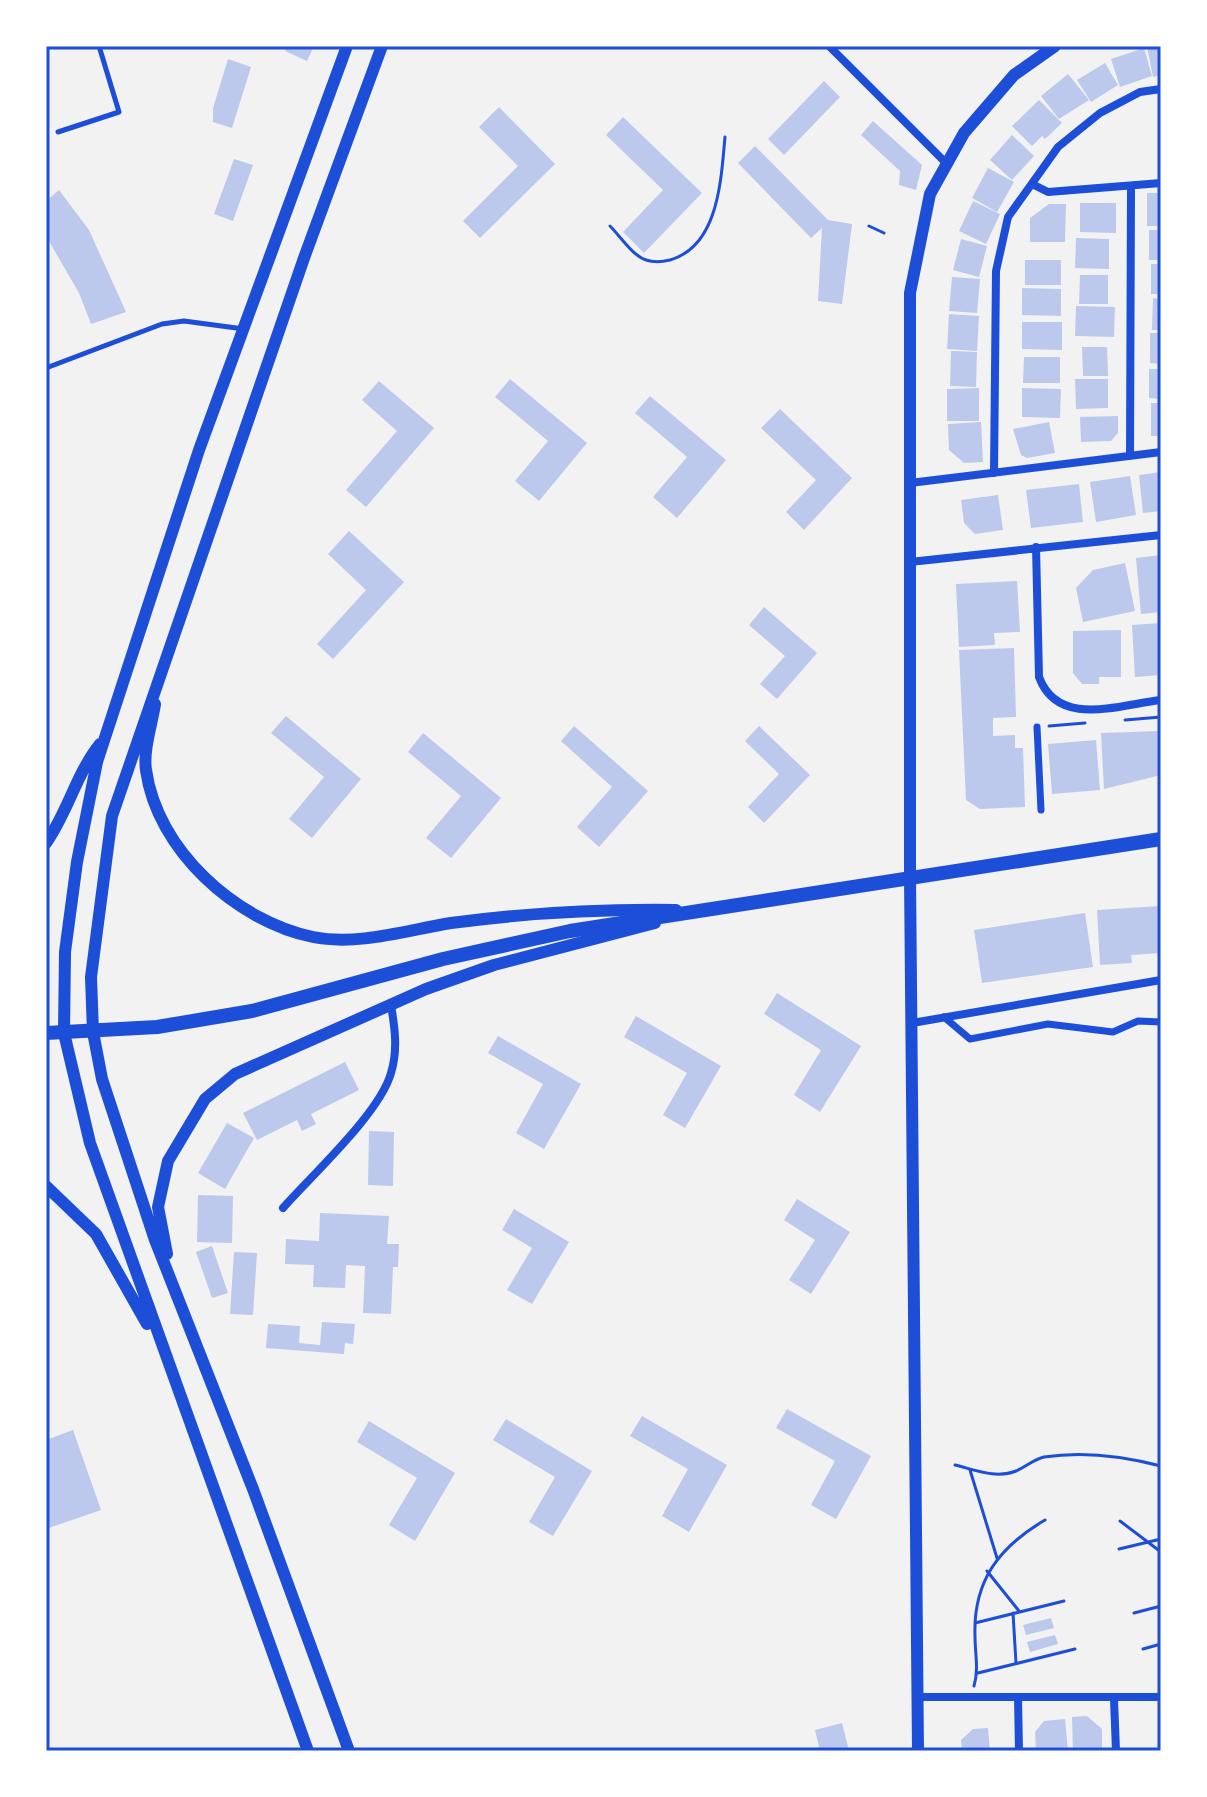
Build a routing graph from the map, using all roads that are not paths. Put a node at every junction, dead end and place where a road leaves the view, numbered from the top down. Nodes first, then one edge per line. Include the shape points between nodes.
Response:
1 (99, 46) edge
2 (347, 46) edge
3 (382, 46) edge
4 (829, 46) edge
5 (1055, 46) edge
6 (1161, 89) edge
7 (58, 132) dead end
8 (947, 164) junction
9 (1161, 183) edge
10 (1032, 184) junction
11 (1131, 186) junction
12 (244, 329) junction
13 (46, 368) edge
14 (1161, 452) edge
15 (1130, 456) junction
16 (994, 473) junction
17 (910, 483) junction
18 (1161, 535) edge
19 (1036, 547) junction
20 (910, 562) junction
21 (159, 673) junction
22 (1161, 700) edge
23 (1037, 727) dead end
24 (105, 738) junction
25 (1041, 810) dead end
26 (1161, 839) edge
27 (46, 843) edge
28 (910, 876) junction
29 (703, 910) junction
30 (1161, 980) edge
31 (391, 1005) junction
32 (944, 1017) junction
33 (1161, 1022) edge
34 (912, 1023) junction
35 (93, 1032) junction
36 (46, 1033) edge
37 (64, 1033) junction
38 (46, 1186) edge
39 (283, 1208) dead end
40 (171, 1281) junction
41 (167, 1361) junction
42 (919, 1697) junction
43 (1018, 1697) junction
44 (1161, 1697) edge
45 (1114, 1699) junction
46 (308, 1751) edge
47 (349, 1751) edge
48 (918, 1751) edge
49 (1019, 1751) edge
50 (1116, 1751) edge

1 - 7 lane via 119,112
2 - 12 street
3 - 21 street
4 - 8 street
5 - 8 street via 1014,75 964,133
6 - 10 street via 1140,92 1100,113 1058,147
8 - 17 street via 930,194 910,293
9 - 11 street
10 - 11 street via 1048,192
10 - 16 street via 1008,217 996,271
11 - 15 street
12 - 13 lane via 184,321 162,324
12 - 24 street
14 - 15 street
15 - 16 street
16 - 17 street
17 - 20 street
18 - 19 street
19 - 20 street
19 - 22 street via 1039,677 1046,694 1075,711
20 - 28 street
21 - 29 street via 145,768 154,804 195,872 246,911 312,937 358,939 584,909
21 - 35 street via 112,816 91,977
23 - 25 street
24 - 27 street via 84,764
24 - 37 street via 77,862 65,952
26 - 28 main road
28 - 29 main road
28 - 34 street
29 - 31 street via 494,965
29 - 35 main road via 443,959 252,1011
30 - 32 street
31 - 39 street via 397,1042 391,1075 377,1102
31 - 40 street via 235,1074 205,1099 168,1161 158,1207
32 - 33 street via 970,1039 1048,1024 1113,1032 1138,1021
32 - 34 street
34 - 42 street
35 - 37 main road
35 - 40 street via 102,1079
36 - 37 main road
37 - 41 street via 90,1143
38 - 41 street via 96,1234
40 - 47 street
41 - 46 street
42 - 43 street
42 - 48 street
43 - 45 street
43 - 49 street
44 - 45 street
45 - 50 street

